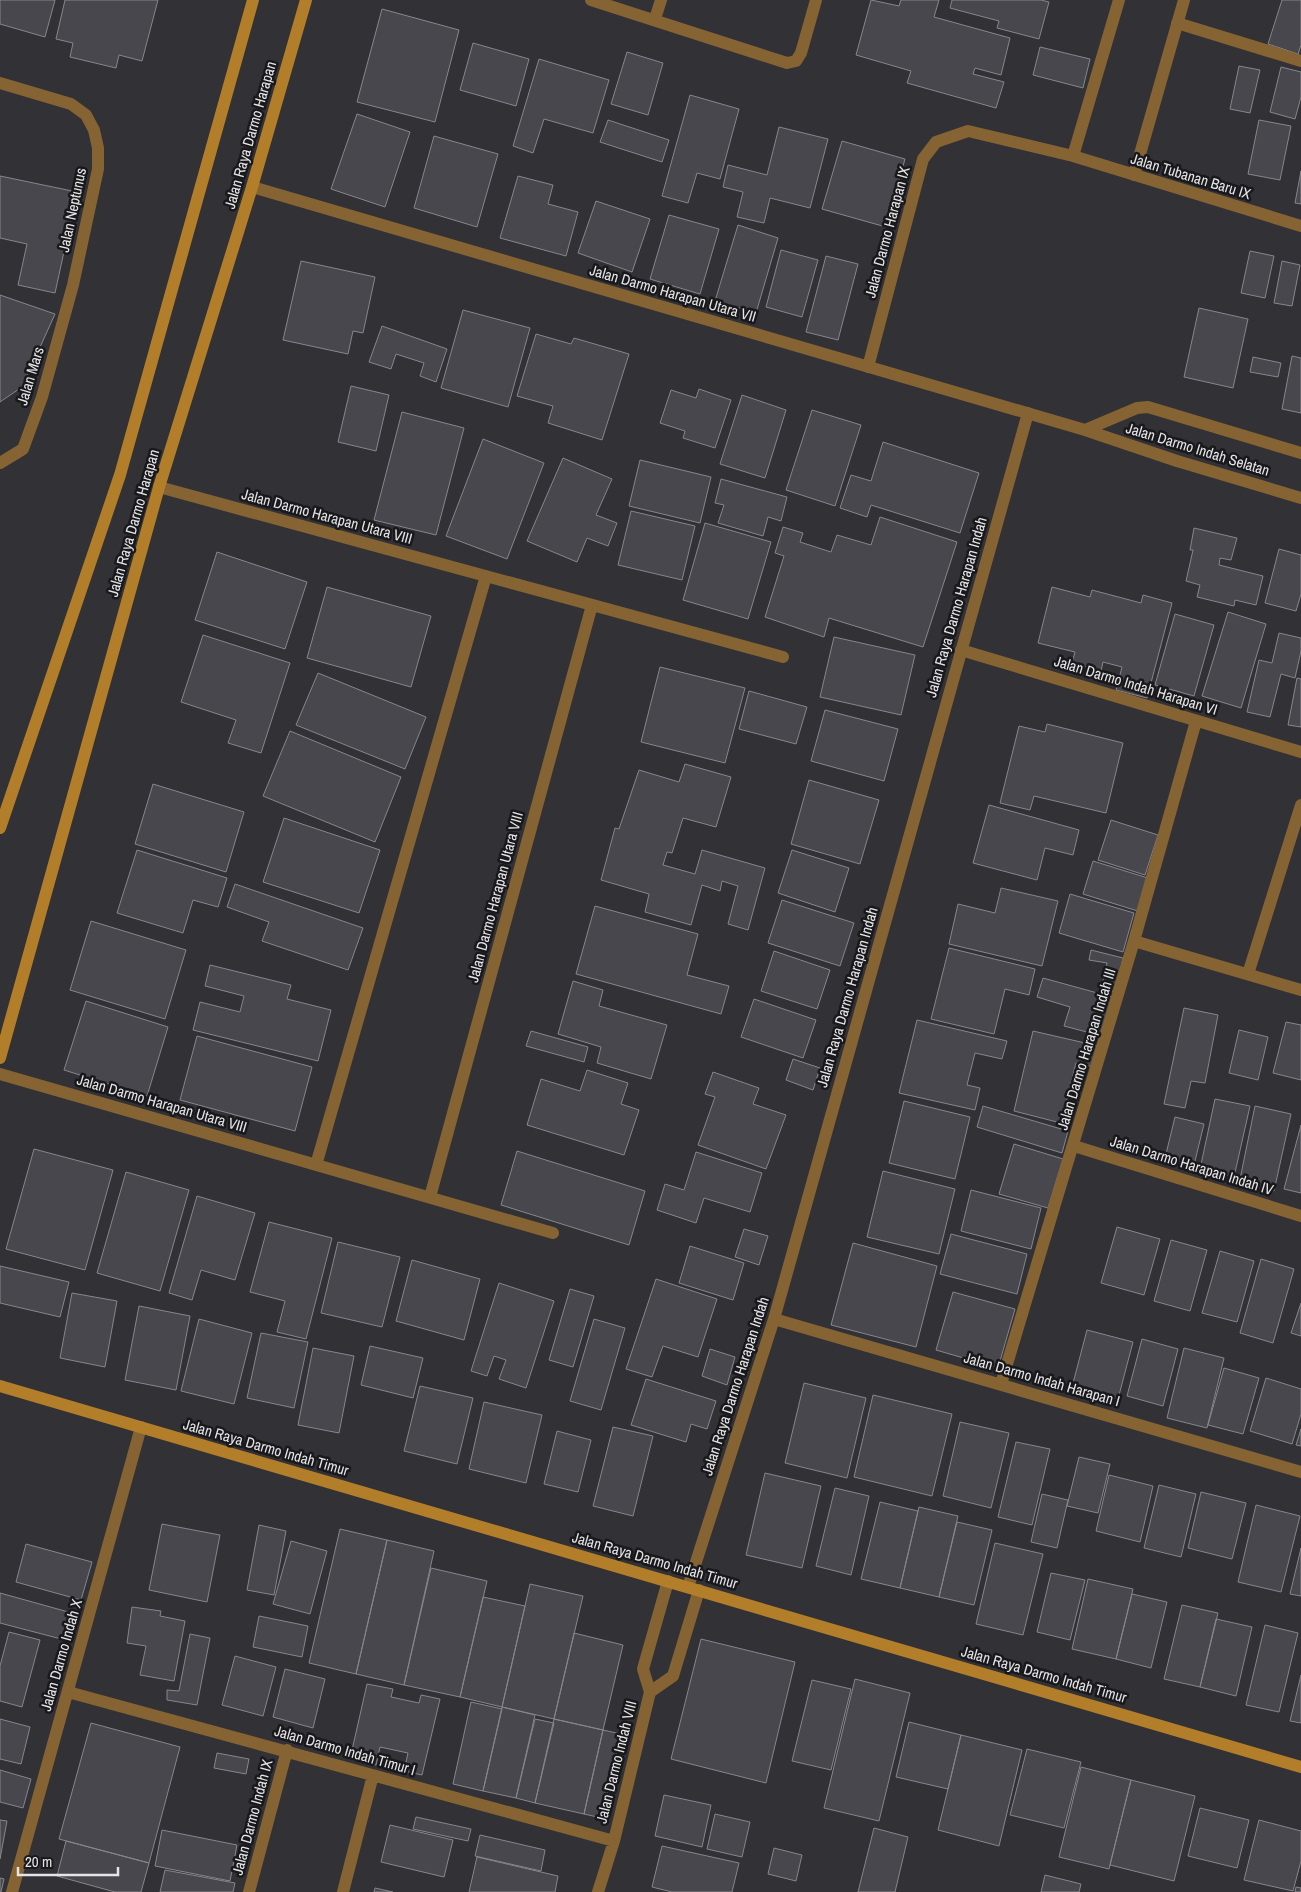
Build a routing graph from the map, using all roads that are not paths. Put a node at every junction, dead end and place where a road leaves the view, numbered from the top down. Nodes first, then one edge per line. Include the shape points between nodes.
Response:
1 (253, 0) edge
2 (306, 0) edge
3 (591, 0) edge
4 (661, 0) edge
5 (816, 0) edge
6 (1120, 0) edge
7 (1184, 0) edge
8 (655, 19) junction
9 (1177, 23) junction
10 (1301, 61) edge
11 (0, 83) edge
12 (1073, 156) junction
13 (1134, 176) junction
14 (252, 187) junction
15 (1301, 226) edge
16 (73, 285) joint
17 (868, 367) junction
18 (1028, 413) junction
19 (1085, 430) junction
20 (1301, 452) edge
21 (0, 463) edge
22 (159, 487) junction
23 (1301, 498) edge
24 (486, 576) junction
25 (592, 606) junction
26 (961, 650) junction
27 (783, 657) dead end
28 (1196, 721) junction
29 (1301, 752) edge
30 (1301, 804) edge
31 (0, 828) edge
32 (1134, 941) junction
33 (1248, 974) junction
34 (1301, 990) edge
35 (0, 1058) edge
36 (0, 1074) edge
37 (1074, 1146) junction
38 (316, 1164) junction
39 (430, 1197) junction
40 (1301, 1216) edge
41 (553, 1233) dead end
42 (774, 1319) junction
43 (1001, 1384) junction
44 (0, 1386) edge
45 (141, 1427) junction
46 (1301, 1472) edge
47 (668, 1581) junction
48 (693, 1589) junction
49 (68, 1692) junction
50 (650, 1692) junction
51 (287, 1750) junction
52 (1301, 1766) edge
53 (373, 1776) junction
54 (614, 1841) junction
55 (12, 1892) edge
56 (249, 1892) edge
57 (343, 1892) edge
58 (598, 1892) edge

1 - 31 street, Jalan Raya Darmo Harapan via 120,475
2 - 14 street, Jalan Raya Darmo Harapan
3 - 8 street
4 - 8 street
5 - 8 street via 802,53 792,63
6 - 12 street
7 - 9 street
9 - 10 street
9 - 13 street
11 - 16 street, Jalan Neptunus via 71,104 86,115 94,130 98,169
12 - 13 street, Jalan Tubanan Baru IX
12 - 17 street, Jalan Darmo Harapan IX via 968,131 936,142 923,159
13 - 15 street, Jalan Tubanan Baru IX
14 - 17 street, Jalan Darmo Harapan Utara VII
14 - 22 street, Jalan Raya Darmo Harapan
16 - 21 street, Jalan Mars via 42,397 23,449
17 - 18 street, Jalan Darmo Harapan Utara VII
18 - 19 street, Jalan Darmo Harapan Utara VII
18 - 26 street, Jalan Raya Darmo Harapan Indah
19 - 20 street via 1137,408 1148,407
19 - 23 street, Jalan Darmo Indah Selatan
22 - 24 street, Jalan Darmo Harapan Utara VIII
22 - 35 street, Jalan Raya Darmo Harapan
24 - 25 street, Jalan Darmo Harapan Utara VIII
24 - 38 street
25 - 27 street, Jalan Darmo Harapan Utara VIII
25 - 39 street, Jalan Darmo Harapan Utara VIII
26 - 28 street, Jalan Darmo Indah Harapan VI
26 - 42 street, Jalan Raya Darmo Harapan Indah
28 - 29 street, Jalan Darmo Indah Harapan VI
28 - 32 street, Jalan Darmo Harapan Indah III
30 - 33 street
32 - 33 street
32 - 37 street, Jalan Darmo Harapan Indah III
33 - 34 street
36 - 38 street, Jalan Darmo Harapan Utara VIII
37 - 40 street, Jalan Darmo Harapan Indah IV
37 - 43 street, Jalan Darmo Harapan Indah III
38 - 39 street, Jalan Darmo Harapan Utara VIII
39 - 41 street, Jalan Darmo Harapan Utara VIII
42 - 43 street, Jalan Darmo Indah Harapan I
42 - 48 street, Jalan Raya Darmo Harapan Indah
43 - 46 street, Jalan Darmo Indah Harapan I
44 - 45 street, Jalan Raya Darmo Indah Timur
45 - 47 street, Jalan Raya Darmo Indah Timur
45 - 49 street, Jalan Darmo Indah X
47 - 48 street, Jalan Raya Darmo Indah Timur
47 - 50 street, Jalan Darmo Indah VIII via 643,1669
48 - 50 street, Jalan Raya Darmo Harapan Indah via 673,1676
48 - 52 street, Jalan Raya Darmo Indah Timur
49 - 51 street, Jalan Darmo Indah Timur I
49 - 55 street, Jalan Darmo Indah X
50 - 54 street, Jalan Darmo Indah VIII
51 - 53 street, Jalan Darmo Indah Timur I
51 - 56 street, Jalan Darmo Indah IX
53 - 54 street, Jalan Darmo Indah Timur I
53 - 57 street
54 - 58 street, Jalan Darmo Indah VIII

